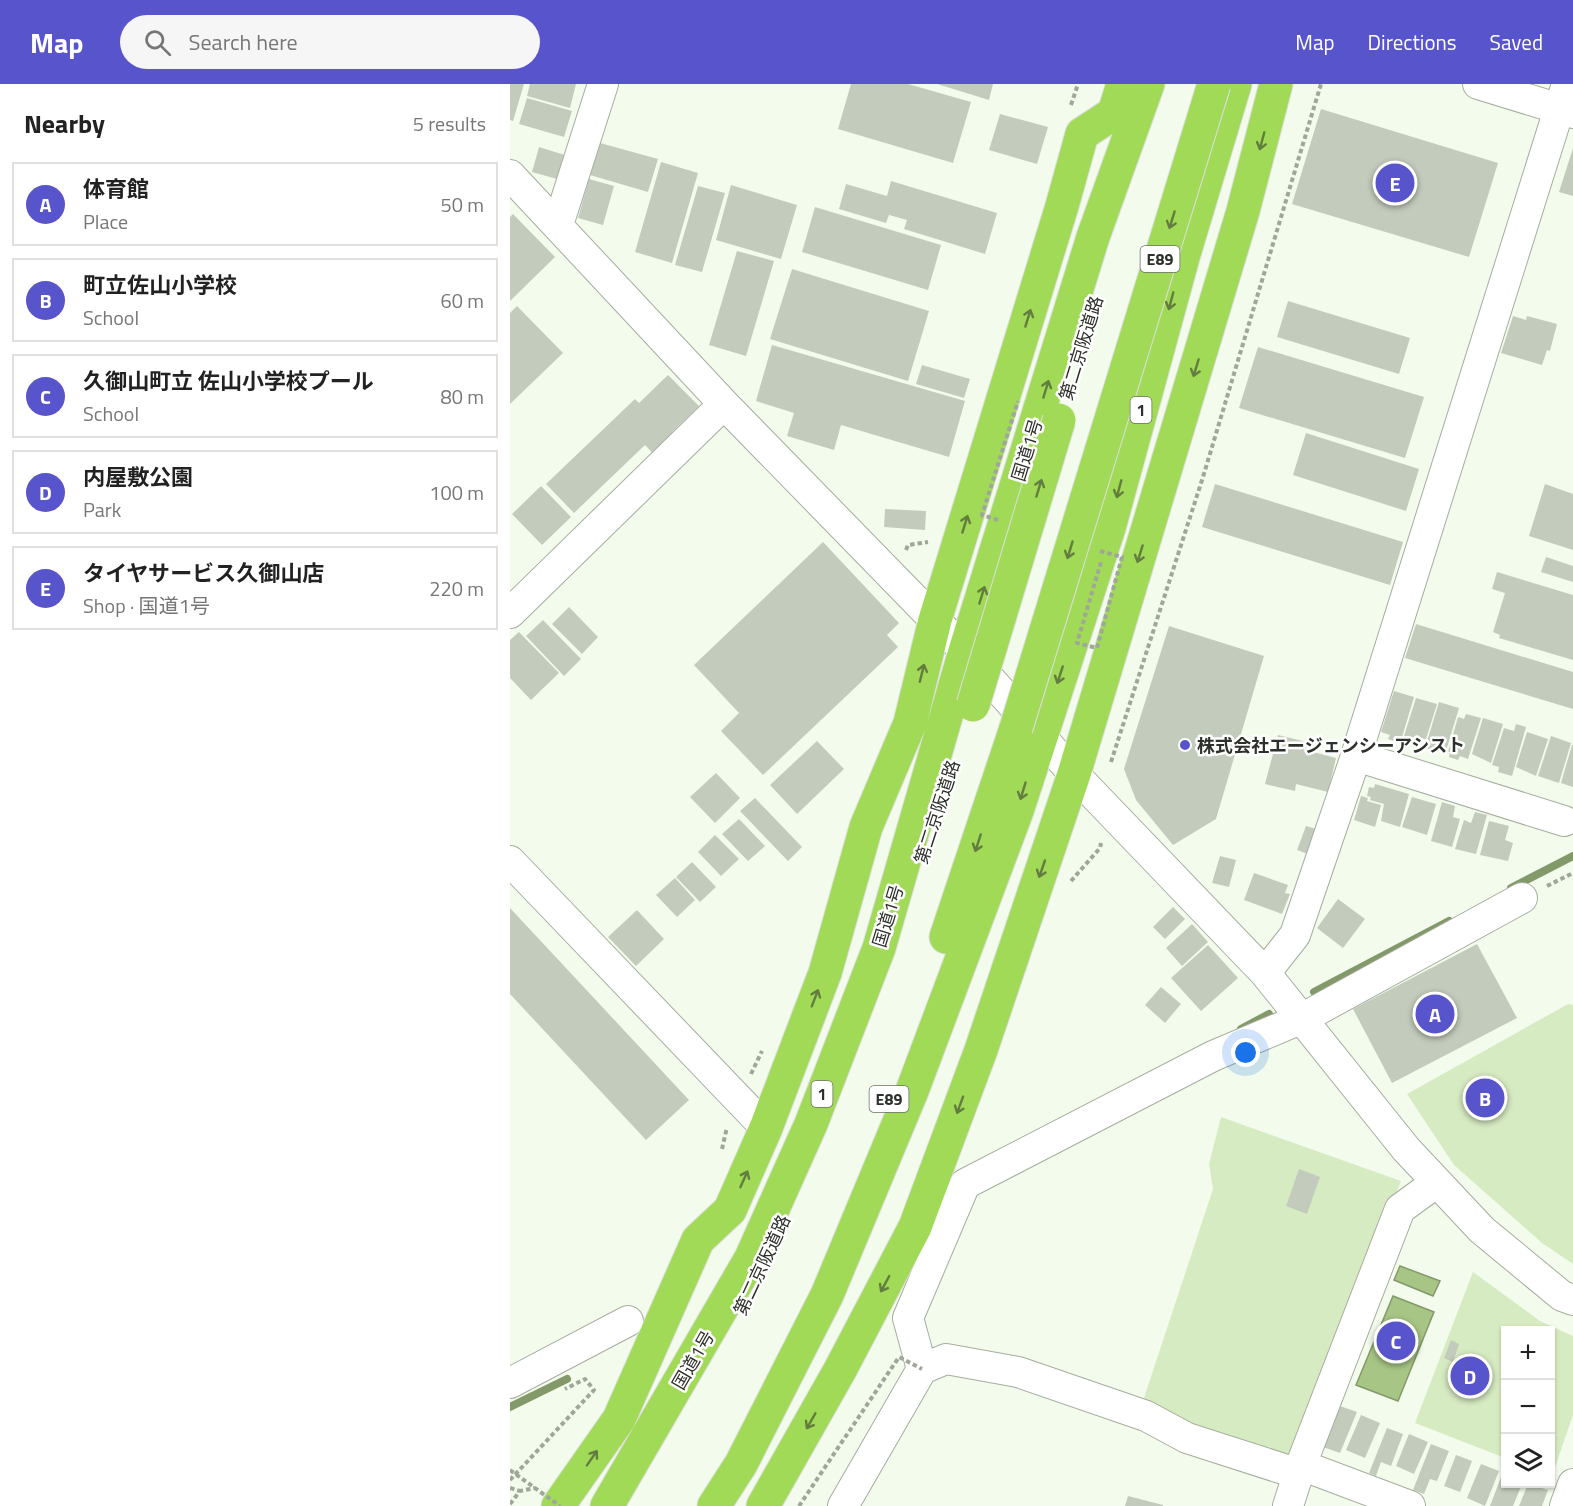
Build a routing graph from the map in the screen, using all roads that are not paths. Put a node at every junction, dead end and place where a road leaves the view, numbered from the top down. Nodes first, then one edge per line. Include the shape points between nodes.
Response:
1 (603, 84) edge
2 (1148, 84) edge
3 (1160, 84) edge
4 (1214, 84) edge
5 (1235, 84) edge
6 (1276, 84) edge
7 (1478, 84) edge
8 (1119, 98) edge
9 (1567, 102) edge
10 (510, 175) edge
11 (1243, 211) junction
12 (558, 225) junction
13 (1093, 237) junction
14 (1184, 254) junction
15 (724, 404) junction
16 (510, 613) edge
17 (935, 620) junction
18 (965, 651) junction
19 (910, 723) junction
20 (1040, 735) junction
21 (1356, 756) junction
22 (1074, 774) junction
23 (1564, 821) dead end
24 (510, 861) edge
25 (1522, 898) dead end
26 (879, 948) junction
27 (1265, 973) junction
28 (1303, 1018) junction
29 (981, 1050) junction
30 (912, 1091) junction
31 (766, 1128) junction
32 (1437, 1182) junction
33 (730, 1210) junction
34 (1573, 1300) edge
35 (628, 1321) dead end
36 (922, 1369) junction
37 (510, 1383) edge
38 (1300, 1469) junction
39 (1573, 1484) edge
40 (554, 1499) edge
41 (606, 1506) edge
42 (629, 1506) edge
43 (690, 1506) edge
44 (714, 1506) edge
45 (763, 1506) edge
46 (843, 1506) edge
47 (1288, 1506) edge
48 (1410, 1506) edge
49 (1565, 1506) edge

1 - 12 street
2 - 13 highway, 国道1号 / 1
42 -> 3 highway, 第二京阪道路, bridge via 698,1392 753,1286 873,1006 973,705
4 -> 43 highway, E89, bridge via 1016,728 908,1049 856,1183 787,1334
5 - 14 highway, 1
6 -> 11 highway
7 - 9 street
8 - 13 highway
17 -> 8 highway via 1082,134
9 - 21 street
10 - 12 street
11 - 14 highway via 1219,237
11 -> 22 highway
12 - 15 street
18 -> 13 highway, 国道1号 / 1
14 -> 20 highway, 1 via 1109,528
15 - 16 street
15 - 17 street
17 - 18 street
19 -> 17 highway
18 - 20 street
18 - 26 highway, 国道1号 / 1
19 - 26 highway via 885,845 886,880
31 -> 19 highway via 825,973 866,827
20 - 22 street
20 -> 30 highway, 1 via 1017,811
21 - 23 street
21 - 27 street via 1295,935
22 - 27 street
22 -> 29 highway
24 - 31 street
25 - 28 street
26 - 41 highway, 国道1号 / 1 via 811,1124 751,1258
27 - 28 street
28 - 32 street via 1406,1149
28 - 36 street via 1213,1056 965,1184 908,1318
29 - 30 highway
29 -> 45 highway via 915,1227
30 - 44 highway, 1 via 827,1295 741,1464
33 -> 31 highway
32 - 34 street via 1482,1230 1562,1296
32 - 38 street via 1401,1209
40 -> 33 highway via 619,1419 698,1240
33 - 41 highway via 673,1327 661,1393
35 - 37 street
36 - 38 street via 946,1359 1018,1372 1146,1416 1187,1438
36 - 46 street
38 - 47 street
38 - 48 street
39 - 49 street

